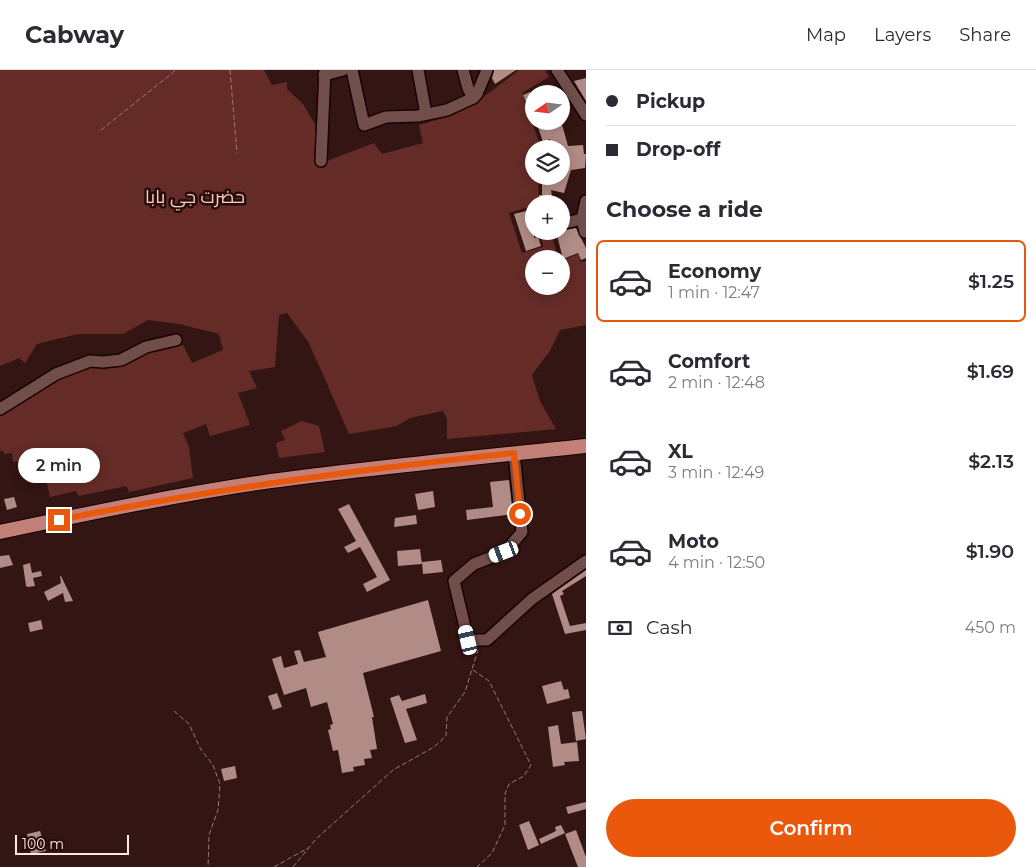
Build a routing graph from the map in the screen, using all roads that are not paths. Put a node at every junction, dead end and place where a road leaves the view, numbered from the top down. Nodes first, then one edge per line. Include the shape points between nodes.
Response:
1 (342, 70) edge
2 (352, 70) edge
3 (418, 70) edge
4 (462, 70) edge
5 (487, 70) edge
6 (557, 70) edge
7 (325, 72) edge
8 (473, 98) junction
9 (426, 114) junction
10 (586, 115) edge
11 (321, 161) dead end
12 (586, 201) edge
13 (582, 219) junction
14 (570, 222) edge
15 (585, 232) edge
16 (176, 340) dead end
17 (0, 409) edge
18 (586, 446) edge
19 (586, 454) edge
20 (514, 457) junction
21 (267, 486) junction
22 (0, 532) edge
23 (0, 539) edge
24 (586, 561) edge

1 - 7 street
2 - 9 street via 364,125 386,117
3 - 9 street
4 - 8 street
5 - 8 street via 478,94
6 - 10 street
7 - 11 street
8 - 9 street via 447,110
12 - 13 street
13 - 14 street
13 - 15 street
16 - 17 street via 146,347 121,360 90,361 56,374
18 - 20 main road
19 - 20 main road
20 - 21 main road
20 - 24 street via 522,532 504,552 474,564 454,582 468,640 487,640 532,599
21 - 22 main road via 146,502
21 - 23 main road

